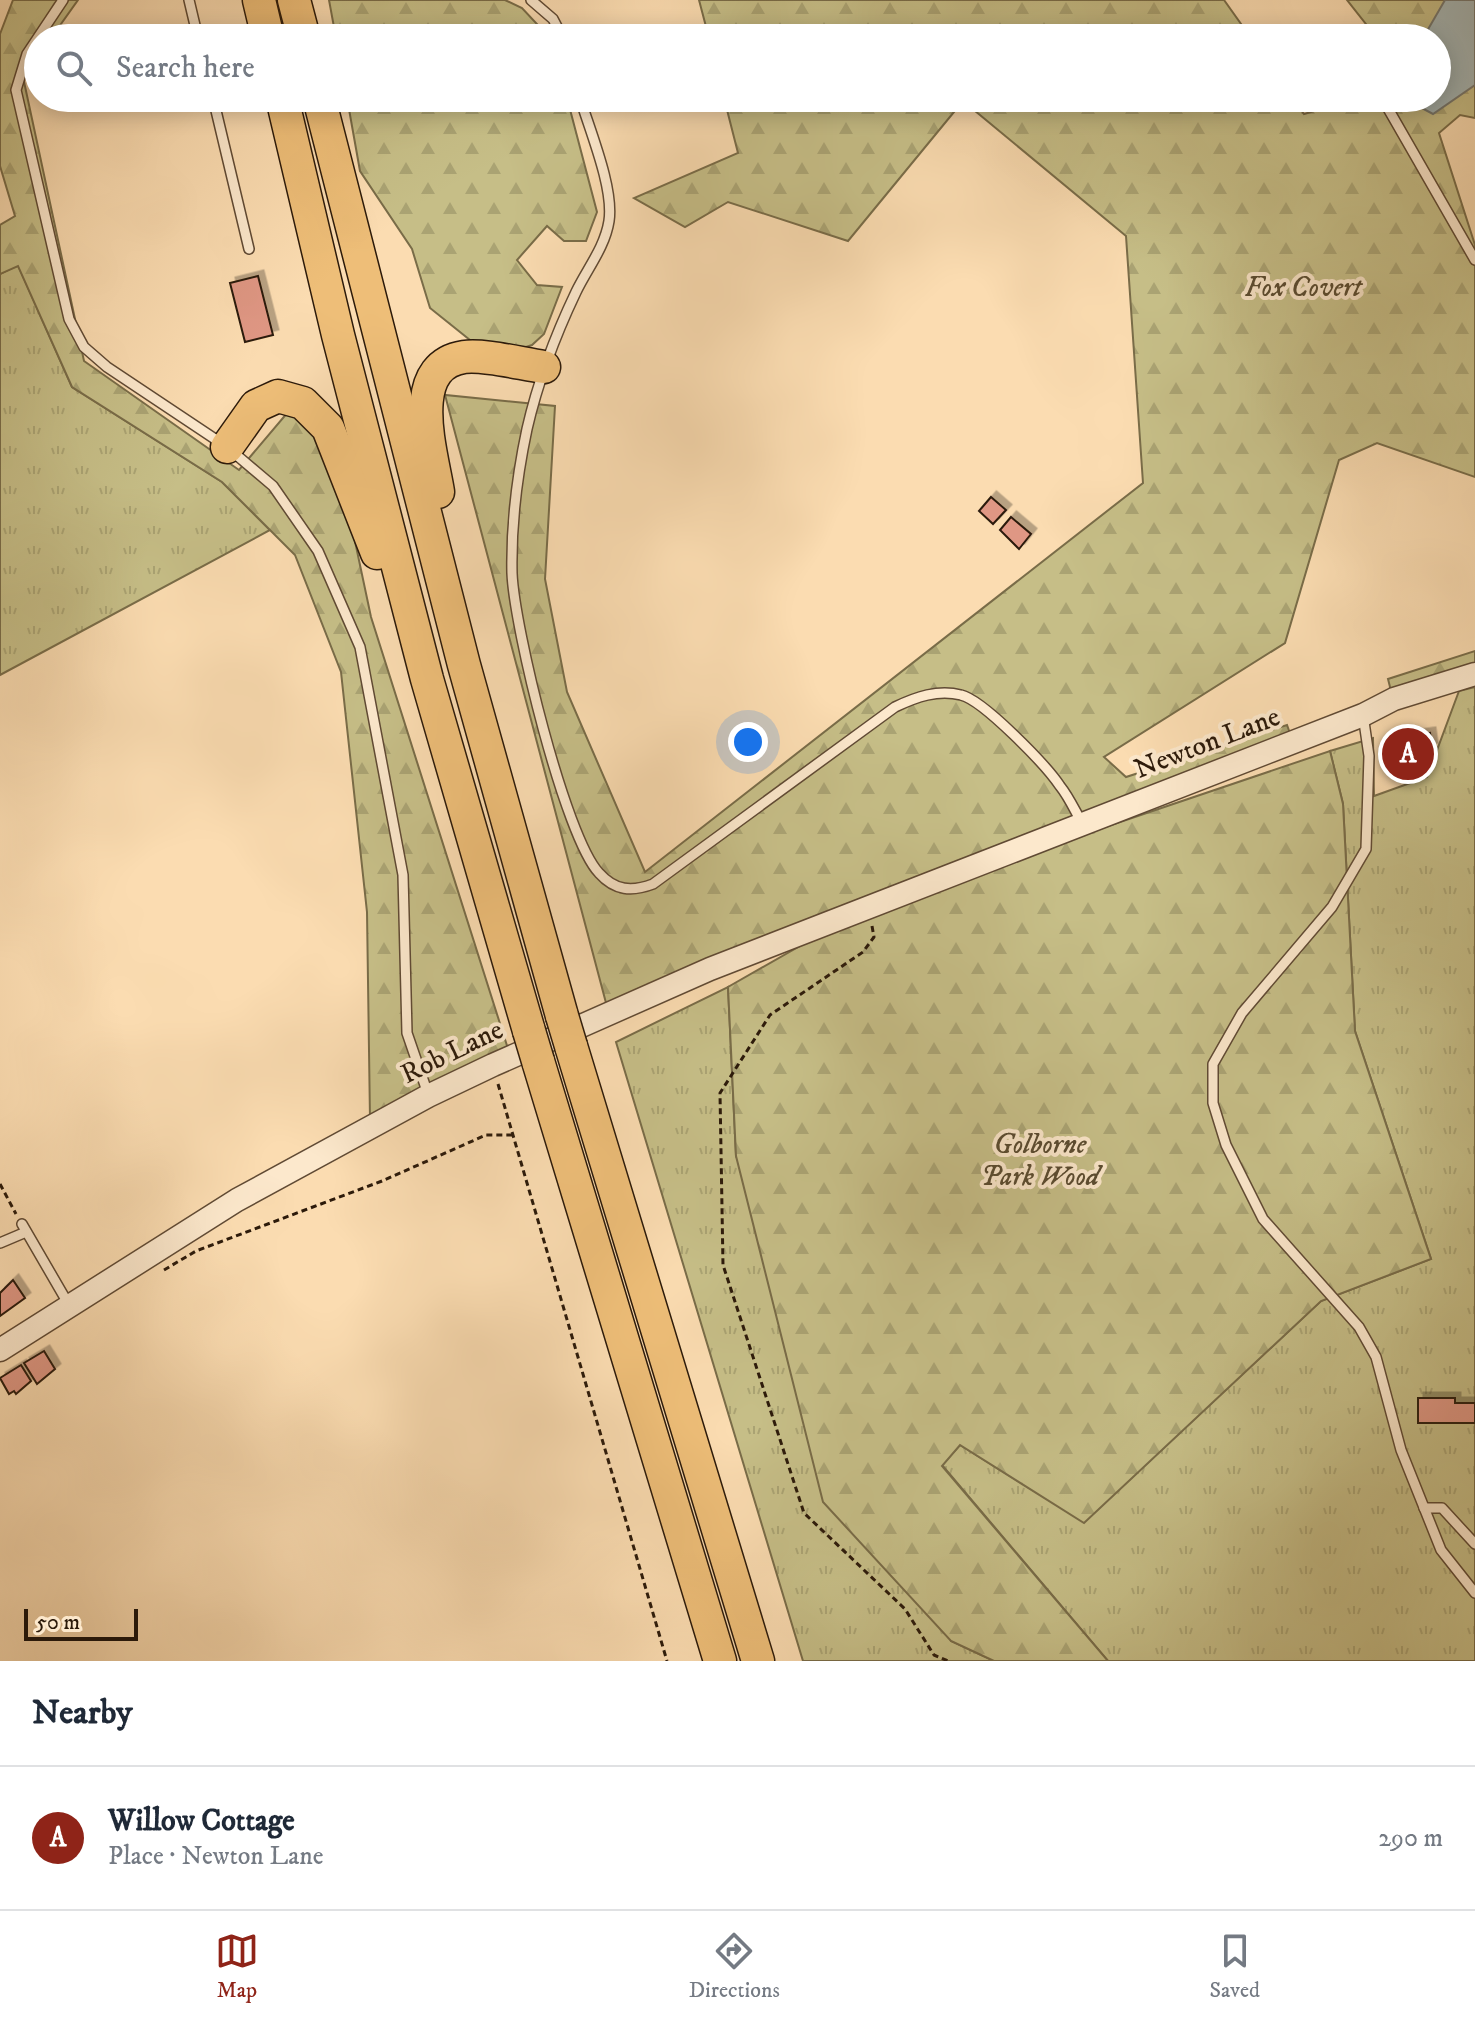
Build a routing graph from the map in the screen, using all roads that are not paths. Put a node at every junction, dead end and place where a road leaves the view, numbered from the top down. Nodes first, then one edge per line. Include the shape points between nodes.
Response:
1 (63, 0) edge
2 (189, 0) edge
3 (259, 0) edge
4 (294, 0) edge
5 (531, 0) edge
6 (47, 24) edge
7 (195, 24) edge
8 (265, 24) edge
9 (300, 24) edge
10 (556, 24) edge
11 (24, 64) edge
12 (216, 112) edge
13 (285, 112) edge
14 (323, 112) edge
15 (584, 112) edge
16 (1390, 112) edge
17 (249, 249) dead end
18 (1475, 260) edge
19 (544, 367) junction
20 (227, 447) junction
21 (464, 665) junction
22 (1475, 674) edge
23 (427, 679) junction
24 (1363, 715) junction
25 (1082, 823) junction
26 (962, 871) joint
27 (428, 1096) junction
28 (0, 1243) edge
29 (69, 1305) junction
30 (0, 1350) edge
31 (1424, 1508) junction
32 (1475, 1544) edge
33 (1475, 1593) edge
34 (720, 1661) edge
35 (758, 1661) edge

1 - 6 lane
2 - 7 lane
3 - 8 highway
4 - 9 highway
5 - 10 lane
11 - 20 lane via 16,90 69,319 94,358
12 - 17 lane
13 - 23 highway
14 - 21 highway
15 - 19 lane via 608,197 609,222
16 - 18 lane
19 - 21 highway via 465,357 441,365 428,385 426,415
19 - 25 lane via 517,490 512,535 515,602 579,841 600,875 627,890 653,884 895,707 925,695 963,695 978,702 1060,785
20 - 23 highway via 256,406 278,396 303,403 328,428
20 - 27 lane via 273,486 298,518 360,647 403,875 407,1033
21 - 35 highway, bridge via 562,1016
22 - 24 street, Newton Lane via 1394,699
23 - 34 highway, bridge
24 - 25 street, Newton Lane
24 - 31 lane via 1369,756 1366,849 1332,907 1242,1013 1213,1064 1213,1103 1226,1145 1263,1219 1359,1327 1376,1357 1401,1450
25 - 26 street, Newton Lane
26 - 27 street, Rob Lane via 710,969
27 - 29 street, Rob Lane via 237,1200
28 - 29 lane via 24,1228
29 - 30 street, Rob Lane
31 - 32 lane via 1442,1508
31 - 33 lane via 1441,1550

